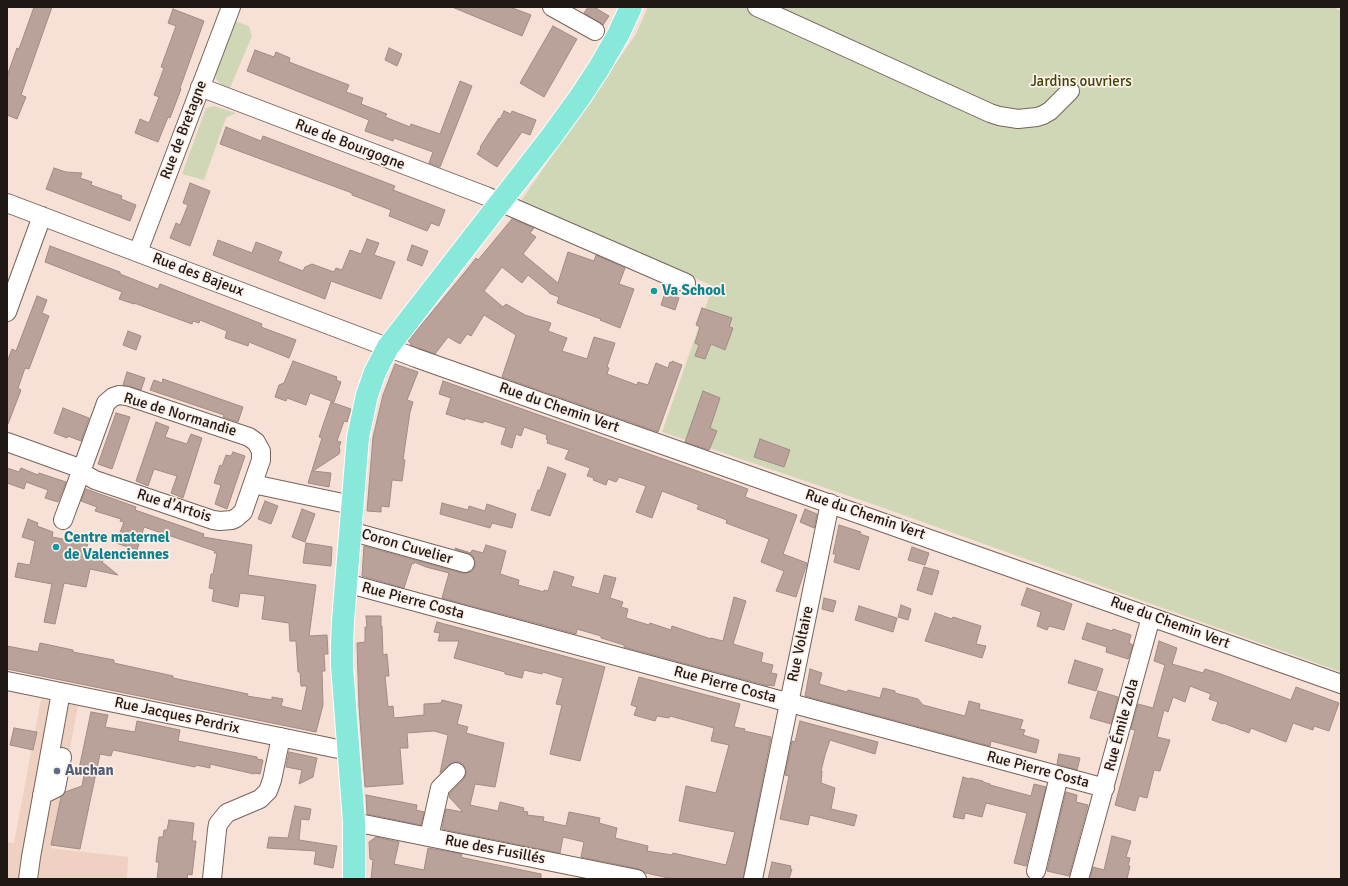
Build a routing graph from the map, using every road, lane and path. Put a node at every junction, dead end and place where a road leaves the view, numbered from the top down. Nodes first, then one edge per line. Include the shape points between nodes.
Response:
1 (231, 7) edge
2 (552, 7) edge
3 (631, 7) edge
4 (757, 7) edge
5 (595, 31) dead end
6 (200, 88) junction
7 (1070, 91) dead end
8 (500, 202) junction
9 (7, 203) edge
10 (42, 216) junction
11 (138, 252) junction
12 (686, 283) dead end
13 (7, 312) edge
14 (388, 347) junction
15 (7, 442) edge
16 (82, 469) junction
17 (253, 484) junction
18 (830, 503) junction
19 (352, 505) junction
20 (63, 520) dead end
21 (350, 531) junction
22 (465, 563) dead end
23 (346, 583) junction
24 (1151, 617) junction
25 (7, 681) edge
26 (1341, 684) edge
27 (62, 692) junction
28 (788, 702) junction
29 (281, 737) junction
30 (348, 751) junction
31 (456, 772) dead end
32 (1059, 776) junction
33 (1105, 788) junction
34 (354, 822) junction
35 (429, 837) junction
36 (1036, 872) dead end
37 (28, 879) edge
38 (212, 879) edge
39 (354, 879) edge
40 (637, 879) edge
41 (753, 879) edge
42 (1079, 879) edge

1 - 6 street, Rue de Bretagne
2 - 5 street
3 - 8 main road via 594,76 551,137
4 - 7 street via 999,116 1018,119 1044,115
6 - 8 street, Rue de Bourgogne
6 - 11 street, Rue de Bretagne
8 - 12 street, Rue de Bourgogne
8 - 14 main road
9 - 10 street, Rue des Bajeux
10 - 11 street, Rue des Bajeux
10 - 13 street
11 - 14 street, Rue des Bajeux
14 - 18 street, Rue du Chemin Vert
14 - 19 main road via 370,385 364,407 358,437
15 - 16 street, Rue d'Artois
16 - 17 street, Rue d'Artois via 94,480 220,521 232,520 243,512
16 - 17 street, Rue de Normandie via 106,403 112,397 123,395 253,439 259,446 261,456
16 - 20 street, Rue de Normandie
17 - 19 street
18 - 24 street, Rue du Chemin Vert
18 - 28 street, Rue Voltaire
19 - 21 main road
21 - 22 street, Coron Cuvelier
21 - 23 main road
23 - 28 street, Rue Pierre Costa
23 - 30 main road via 342,621 342,666
24 - 26 street, Rue du Chemin Vert
24 - 33 street, Rue Émile Zola
25 - 27 street, Rue Jacques Perdrix
27 - 29 street, Rue Jacques Perdrix
27 - 37 street via 53,738 63,752 56,788 42,795
28 - 32 street, Rue Pierre Costa
28 - 41 street, Rue Voltaire
29 - 30 street, Rue Jacques Perdrix
29 - 38 street via 268,791 260,799 227,813 218,824
30 - 34 main road
31 - 35 street via 440,788
32 - 33 street, Rue Pierre Costa
32 - 36 street
33 - 42 street, Rue Émile Zola
34 - 35 street, Rue des Fusillés
34 - 39 main road
35 - 40 street, Rue des Fusillés

